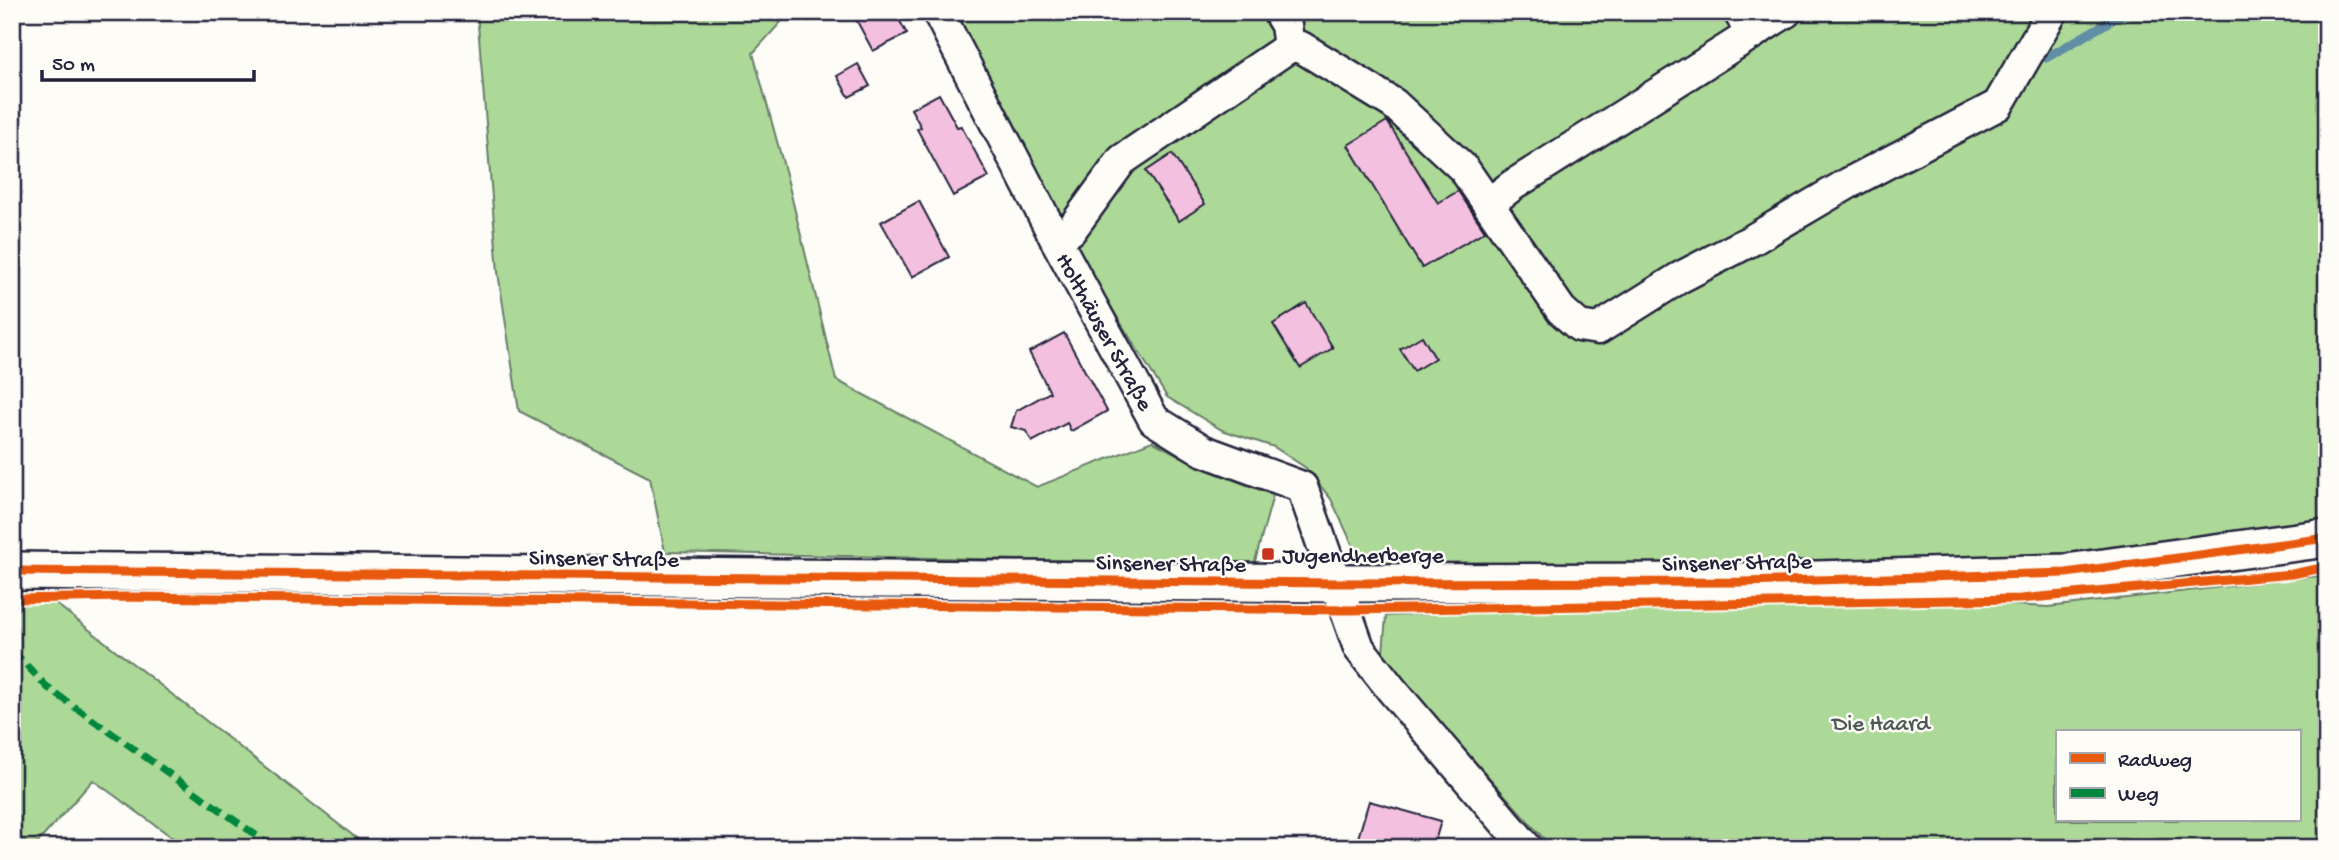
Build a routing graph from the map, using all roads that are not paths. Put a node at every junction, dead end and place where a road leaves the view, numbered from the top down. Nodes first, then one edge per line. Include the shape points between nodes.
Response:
1 (938, 12) edge
2 (1278, 12) edge
3 (1786, 12) edge
4 (2052, 12) edge
5 (1745, 23) edge
6 (1289, 47) junction
7 (1488, 204) junction
8 (1056, 240) junction
9 (2327, 538) edge
10 (12, 571) edge
11 (1335, 583) junction
12 (1528, 848) edge

1 - 8 street, Holthäuser Straße
2 - 6 street via 1286,25
3 - 5 street
4 - 7 street via 1998,105 1679,278 1598,329 1580,326 1561,310
5 - 7 street
6 - 7 street via 1301,47 1394,104 1464,169
6 - 8 street via 1122,160 1071,230
8 - 11 street, Holthäuser Straße via 1154,419 1203,451 1302,487
9 - 11 main road, Sinsener Straße via 2066,573 1741,582
10 - 11 main road, Sinsener Straße
11 - 12 street, Holthäuser Straße via 1359,648

